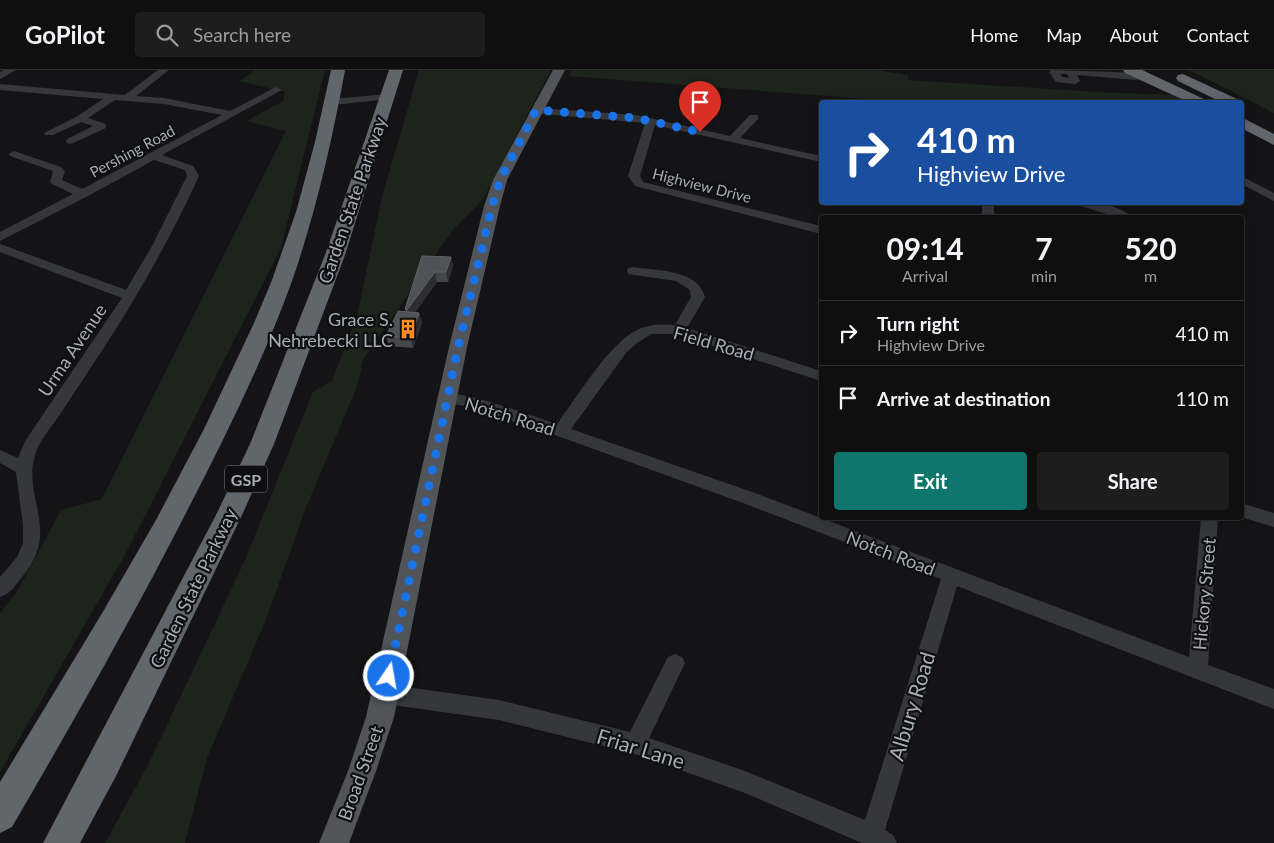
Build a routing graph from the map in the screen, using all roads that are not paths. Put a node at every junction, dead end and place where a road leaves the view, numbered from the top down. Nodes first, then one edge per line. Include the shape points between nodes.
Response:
1 (11, 70) edge
2 (164, 70) edge
3 (338, 70) edge
4 (396, 70) edge
5 (559, 70) edge
6 (1130, 70) edge
7 (1167, 70) edge
8 (1142, 73) edge
9 (0, 76) edge
10 (1056, 76) dead end
11 (2, 89) edge
12 (277, 90) dead end
13 (112, 96) junction
14 (388, 97) junction
15 (127, 98) junction
16 (1195, 100) edge
17 (1200, 100) edge
18 (1228, 100) edge
19 (332, 102) junction
20 (1244, 109) edge
21 (536, 110) junction
22 (230, 114) junction
23 (754, 117) dead end
24 (80, 119) junction
25 (651, 121) junction
26 (1244, 124) edge
27 (1274, 124) edge
28 (49, 134) dead end
29 (732, 140) junction
30 (1274, 140) edge
31 (71, 141) dead end
32 (14, 154) dead end
33 (154, 156) junction
34 (819, 159) edge
35 (1244, 181) edge
36 (84, 194) junction
37 (1274, 198) edge
38 (1090, 205) edge
39 (1121, 215) edge
40 (819, 229) edge
41 (0, 238) edge
42 (0, 248) edge
43 (633, 271) dead end
44 (129, 296) junction
45 (679, 330) junction
46 (819, 375) edge
47 (448, 398) junction
48 (561, 432) junction
49 (0, 456) edge
50 (24, 469) junction
51 (1244, 511) edge
52 (1210, 520) edge
53 (1274, 520) edge
54 (951, 576) junction
55 (0, 589) edge
56 (675, 663) dead end
57 (1198, 670) junction
58 (386, 694) junction
59 (1274, 699) edge
60 (635, 744) junction
61 (0, 815) edge
62 (878, 839) edge
63 (61, 843) edge
64 (334, 843) edge

1 - 9 street
2 - 15 street
3 - 19 highway, GSP
4 - 14 highway, Garden State Parkway / GSP
5 - 21 main road, Broad Street
6 - 8 highway
7 - 18 highway
8 - 10 street
8 - 16 highway
8 - 17 highway
11 - 13 street
12 - 22 street, Pershing Road
13 - 15 street
13 - 24 street
14 - 19 street
14 - 63 highway, Garden State Parkway / GSP via 335,255 262,444 230,515 109,756
15 - 22 street via 164,101
19 - 61 highway, GSP via 310,197 293,250 250,358 179,503 112,627
20 - 27 highway
21 - 25 street
21 - 47 main road, Broad Street via 500,180 492,206
22 - 33 street, Pershing Road
23 - 29 street
24 - 28 street
24 - 31 street via 102,126
25 - 29 street
25 - 40 street, Highview Drive via 634,176 639,184
26 - 30 highway
29 - 34 street
32 - 36 street via 57,169 56,182
33 - 36 street, Pershing Road
33 - 44 street, Urma Avenue via 189,168 193,176
35 - 37 street
36 - 41 street, Pershing Road
38 - 39 street
42 - 44 street
43 - 45 street via 680,278 696,288 698,297
44 - 50 street, Urma Avenue via 30,445
45 - 46 street, Field Road
45 - 48 street, Field Road via 653,329 631,340
47 - 48 street, Notch Road via 470,402
47 - 58 main road, Broad Street
48 - 54 street, Notch Road via 749,498
49 - 50 street
50 - 55 street, Urma Avenue via 32,538 28,554
51 - 53 street
52 - 57 street, Hickory Street
54 - 57 street, Notch Road
54 - 62 street, Albury Road
56 - 60 street
57 - 59 street, Notch Road
58 - 60 street, Friar Lane via 499,710
58 - 64 main road, Broad Street via 362,771
60 - 62 street, Friar Lane via 745,782

